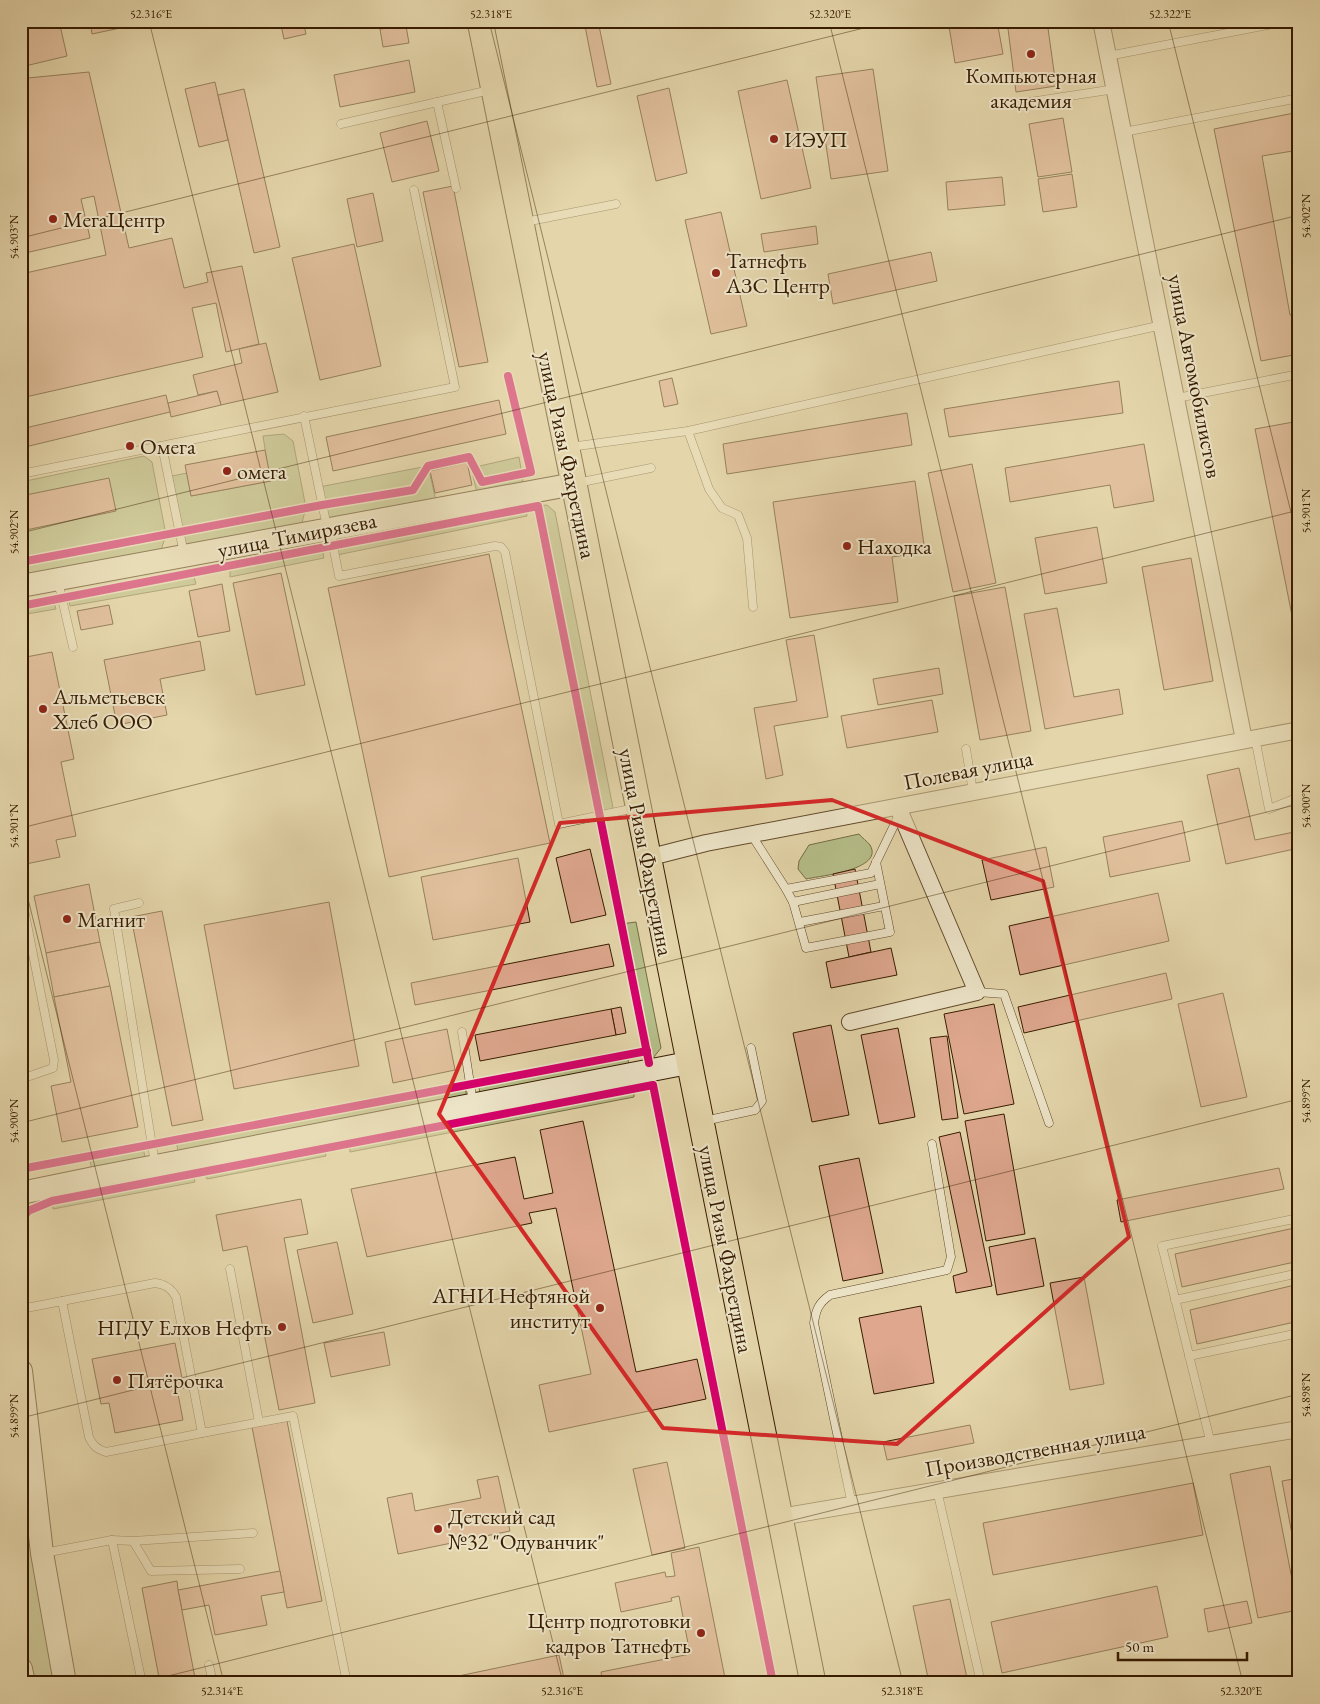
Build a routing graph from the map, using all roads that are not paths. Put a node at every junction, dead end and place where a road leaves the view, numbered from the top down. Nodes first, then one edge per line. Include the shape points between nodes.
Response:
1 (480, 21) edge
2 (1101, 21) edge
3 (1289, 21) edge
4 (1108, 56) junction
5 (1115, 89) junction
6 (493, 90) junction
7 (1299, 98) edge
8 (436, 102) junction
9 (1030, 102) dead end
10 (341, 124) dead end
11 (1124, 132) junction
12 (456, 188) dead end
13 (414, 190) dead end
14 (616, 204) dead end
15 (520, 223) junction
16 (1162, 325) junction
17 (1299, 374) edge
18 (1177, 398) junction
19 (304, 416) junction
20 (688, 431) junction
21 (162, 446) junction
22 (565, 448) junction
23 (651, 468) dead end
24 (21, 474) edge
25 (574, 484) junction
26 (328, 528) junction
27 (184, 556) junction
28 (58, 580) junction
29 (21, 586) edge
30 (753, 607) dead end
31 (73, 647) dead end
32 (1299, 730) edge
33 (1249, 739) junction
34 (966, 749) dead end
35 (973, 792) junction
36 (1299, 797) edge
37 (637, 808) junction
38 (900, 809) junction
39 (751, 834) junction
40 (647, 858) junction
41 (876, 862) junction
42 (880, 884) junction
43 (786, 889) junction
44 (793, 902) junction
45 (21, 904) edge
46 (140, 904) dead end
47 (884, 906) junction
48 (800, 922) junction
49 (977, 992) junction
50 (850, 1022) dead end
51 (462, 1032) dead end
52 (751, 1048) dead end
53 (688, 1063) junction
54 (21, 1080) edge
55 (474, 1105) junction
56 (700, 1122) junction
57 (1049, 1123) dead end
58 (932, 1144) dead end
59 (155, 1166) junction
60 (21, 1193) edge
61 (1299, 1218) edge
62 (230, 1269) dead end
63 (1299, 1273) edge
64 (1175, 1300) junction
65 (62, 1301) junction
66 (21, 1309) edge
67 (1299, 1333) edge
68 (1189, 1356) junction
69 (21, 1371) edge
70 (259, 1422) junction
71 (1299, 1429) edge
72 (202, 1434) junction
73 (1211, 1444) junction
74 (937, 1489) junction
75 (852, 1505) junction
76 (780, 1517) junction
77 (254, 1533) dead end
78 (112, 1540) junction
79 (133, 1541) junction
80 (42, 1553) junction
81 (240, 1569) dead end
82 (209, 1665) dead end
83 (21, 1669) edge
84 (24, 1683) edge
85 (65, 1683) edge
86 (142, 1683) edge
87 (212, 1683) edge
88 (347, 1683) edge
89 (812, 1683) edge
90 (981, 1683) edge

1 - 6 main road, улица Ризы Фахретдина
2 - 4 street, улица Автомобилистов
3 - 4 lane
4 - 5 street, улица Автомобилистов
5 - 9 lane
5 - 11 street, улица Автомобилистов
6 - 8 lane
6 - 15 main road, улица Ризы Фахретдина
7 - 11 lane
8 - 10 lane
8 - 12 lane
11 - 16 street, улица Автомобилистов
13 - 19 lane via 455,387
14 - 15 lane
15 - 22 main road, улица Ризы Фахретдина
16 - 18 street, улица Автомобилистов
16 - 20 lane
17 - 18 lane
18 - 33 street, улица Автомобилистов
19 - 21 lane
19 - 26 lane
20 - 22 lane
20 - 30 lane via 709,490 722,508 738,515 747,538
21 - 24 lane
21 - 27 lane
22 - 25 main road, улица Ризы Фахретдина
23 - 25 lane
25 - 26 street, улица Тимирязева
25 - 37 main road, улица Ризы Фахретдина
26 - 27 street, улица Тимирязева
26 - 37 lane via 339,576 501,546 505,552 559,824
27 - 28 street, улица Тимирязева
28 - 29 street, улица Тимирязева
28 - 31 lane
32 - 33 street, Полевая улица
33 - 35 street, Полевая улица
33 - 36 lane via 1269,809
34 - 35 lane
35 - 38 street, Полевая улица
37 - 40 main road, улица Ризы Фахретдина
38 - 39 street, Полевая улица
38 - 41 lane
38 - 49 street
39 - 40 street, Полевая улица
39 - 43 lane
40 - 53 main road, улица Ризы Фахретдина
41 - 42 lane
41 - 43 lane via 871,873
42 - 44 lane
42 - 47 lane
43 - 44 lane
44 - 48 lane
45 - 54 lane via 54,1060 53,1068
46 - 59 lane via 114,909
47 - 48 lane
47 - 48 lane via 890,932 806,948
49 - 50 street
49 - 57 lane via 1004,994
51 - 55 lane
52 - 56 lane via 762,1101 755,1110
53 - 55 street
53 - 56 main road, улица Ризы Фахретдина
55 - 59 street
56 - 76 main road, улица Ризы Фахретдина
58 - 75 lane via 951,1257 947,1270 830,1295 815,1311 814,1323
59 - 60 street
61 - 64 lane via 1162,1246
62 - 70 lane
63 - 64 lane
64 - 68 lane
65 - 66 lane
65 - 72 lane via 92,1444 106,1452
65 - 72 lane via 155,1283 169,1288 176,1297
67 - 68 lane
68 - 73 lane
69 - 80 street
70 - 72 lane
70 - 88 lane via 293,1416
71 - 73 street, Производственная улица
73 - 74 street, Производственная улица
74 - 75 street, Производственная улица
74 - 90 lane
75 - 76 street, Производственная улица
76 - 89 main road, улица Ризы Фахретдина
77 - 79 lane
78 - 79 lane
78 - 80 lane
78 - 86 lane
79 - 81 lane via 151,1571
80 - 85 street
82 - 87 lane
83 - 84 street

